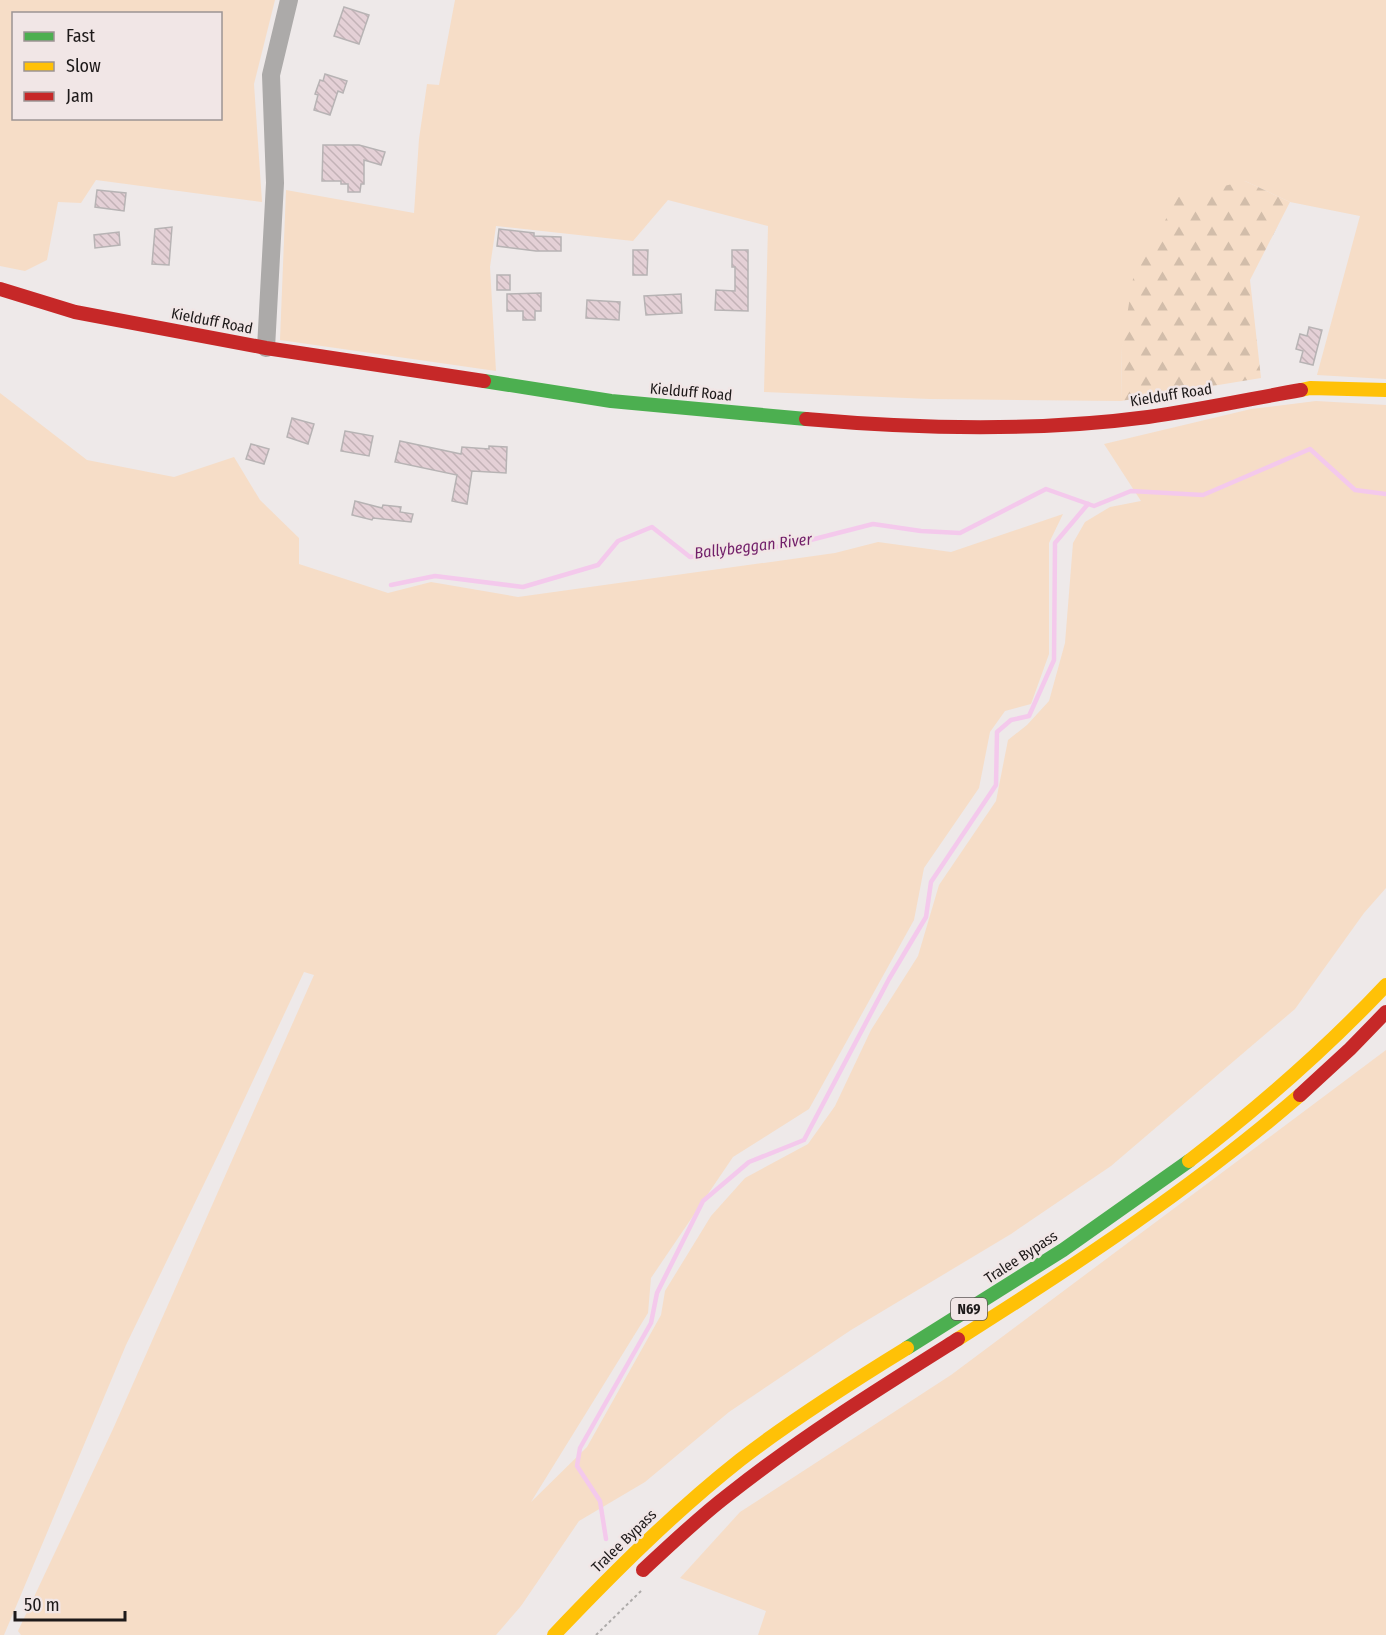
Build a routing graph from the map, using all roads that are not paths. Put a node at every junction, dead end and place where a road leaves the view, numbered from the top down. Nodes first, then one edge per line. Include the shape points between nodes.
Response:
1 (288, 0) edge
2 (0, 289) edge
3 (266, 348) junction
4 (1386, 390) edge
5 (1386, 985) edge
6 (1386, 1012) edge
7 (632, 1581) dead end
8 (554, 1635) edge

1 - 3 street via 271,75 275,183
2 - 3 main road, Kielduff Road via 75,312
3 - 4 main road, Kielduff Road via 611,401 832,421 954,427 1047,426 1148,417 1310,388
5 - 8 main road, Tralee Bypass / N69 via 1339,1035 1202,1151 1111,1217 848,1384 759,1446 641,1546
6 - 7 main road, N69 via 1358,1043 1290,1104 1190,1184 1096,1251 778,1456

